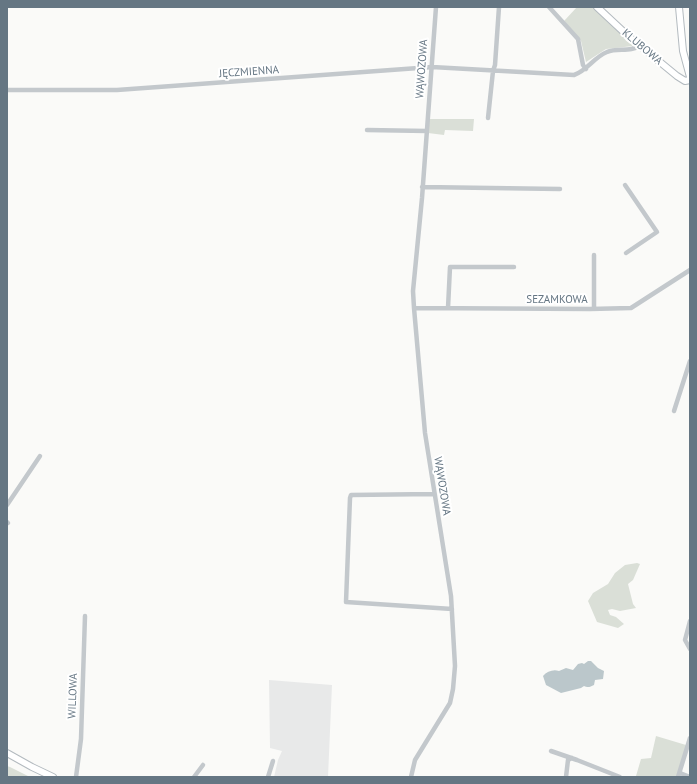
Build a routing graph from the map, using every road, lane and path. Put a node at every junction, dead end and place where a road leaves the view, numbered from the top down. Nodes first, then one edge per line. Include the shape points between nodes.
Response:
1 (436, 7) edge
2 (499, 7) edge
3 (549, 7) edge
4 (597, 7) edge
5 (679, 7) edge
6 (640, 45) junction
7 (432, 67) junction
8 (586, 68) junction
9 (493, 72) junction
10 (690, 77) edge
11 (690, 80) edge
12 (7, 90) edge
13 (488, 118) dead end
14 (367, 130) dead end
15 (427, 131) junction
16 (625, 185) dead end
17 (422, 187) junction
18 (560, 189) dead end
19 (626, 253) dead end
20 (594, 255) dead end
21 (514, 268) dead end
22 (690, 270) edge
23 (414, 308) junction
24 (448, 308) junction
25 (594, 309) junction
26 (690, 361) edge
27 (674, 411) dead end
28 (40, 456) dead end
29 (434, 494) junction
30 (7, 505) edge
31 (452, 610) junction
32 (86, 616) dead end
33 (690, 622) edge
34 (689, 647) edge
35 (690, 738) edge
36 (551, 751) dead end
37 (7, 753) edge
38 (572, 758) junction
39 (273, 761) dead end
40 (203, 765) dead end
41 (679, 775) edge
42 (53, 777) edge
43 (76, 777) edge
44 (194, 777) edge
45 (268, 777) edge
46 (411, 777) edge
47 (566, 777) edge
48 (620, 777) edge
49 (690, 777) edge

1 - 7 street, WĄWOZOWA
2 - 9 street
3 - 8 street via 578,39 583,65
4 - 6 street, KLUBOWA
5 - 10 street via 683,51
6 - 8 street, JĘCZMIENNA via 632,50 607,51
6 - 11 street, KLUBOWA via 682,79
7 - 9 street, JĘCZMIENNA
7 - 12 street, JĘCZMIENNA via 125,90
7 - 15 street, WĄWOZOWA
8 - 9 street, JĘCZMIENNA via 580,73 566,76
9 - 13 street
14 - 15 street
15 - 17 street, WĄWOZOWA
16 - 19 street via 657,232
17 - 18 street
17 - 23 street, WĄWOZOWA via 413,291
20 - 25 street
21 - 24 street via 450,267
22 - 25 street, SEZAMKOWA via 631,308
23 - 24 street, SEZAMKOWA
23 - 29 street, WĄWOZOWA via 425,433
24 - 25 street, SEZAMKOWA
26 - 27 street
28 - 30 street
29 - 31 street, WĄWOZOWA
29 - 31 street via 351,495 346,602
31 - 46 street, WĄWOZOWA via 455,666 450,703 415,760
32 - 43 street, WILLOWA via 81,739
33 - 34 street via 685,637
35 - 41 street
36 - 38 street
37 - 42 street
38 - 47 street via 568,760
38 - 48 street
39 - 45 street
40 - 44 street
41 - 49 street

